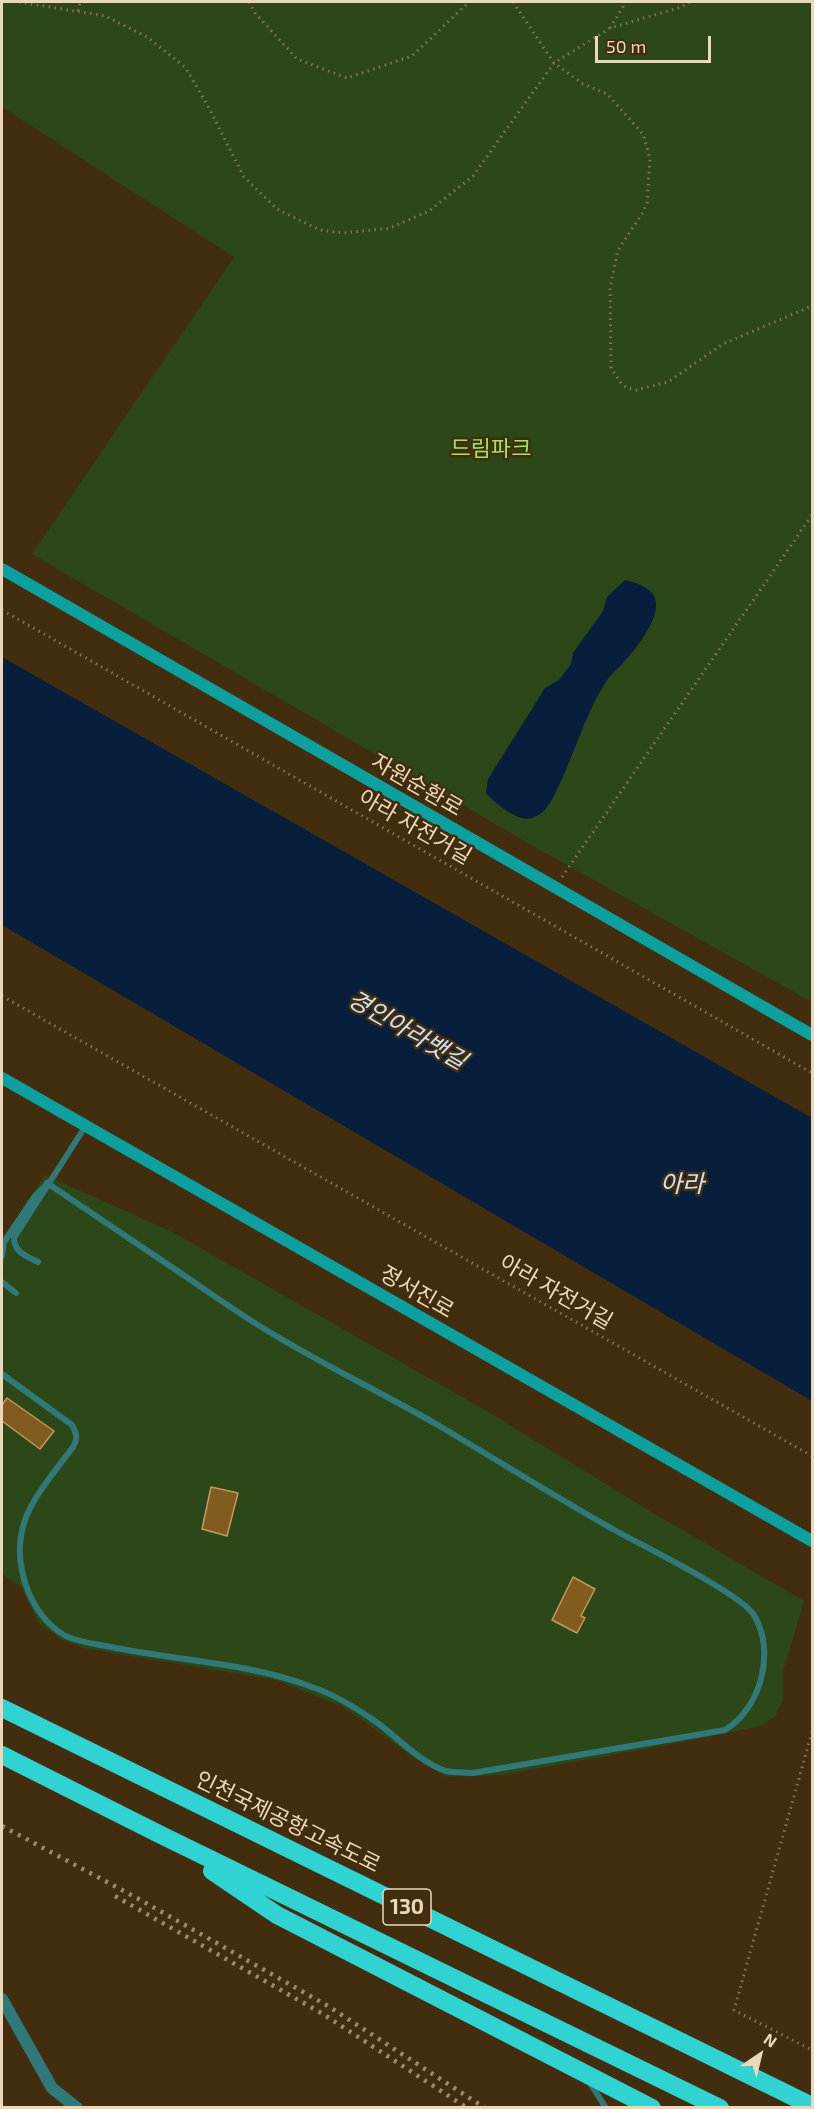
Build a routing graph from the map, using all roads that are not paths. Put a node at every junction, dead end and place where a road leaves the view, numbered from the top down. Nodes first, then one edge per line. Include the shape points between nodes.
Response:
1 (2, 569) edge
2 (813, 1035) edge
3 (2, 1078) edge
4 (85, 1127) junction
5 (47, 1183) junction
6 (3, 1246) edge
7 (17, 1250) junction
8 (2, 1256) edge
9 (38, 1262) dead end
10 (2, 1282) edge
11 (16, 1293) dead end
12 (2, 1374) edge
13 (813, 1541) edge
14 (2, 1708) edge
15 (2, 1755) edge
16 (159, 1834) junction
17 (2, 1999) edge
18 (585, 2074) junction
19 (813, 2106) edge
20 (77, 2108) edge
21 (606, 2108) edge
22 (652, 2108) edge
23 (720, 2108) edge

1 - 2 main road, 자원순환로
3 - 4 main road, 정서진로
4 - 5 lane
4 - 13 main road, 정서진로
5 - 6 lane via 34,1196
5 - 7 lane via 14,1238
5 - 12 lane via 261,1327 744,1605 753,1613 763,1645 762,1676 756,1692 748,1708 724,1730 473,1773 447,1772 359,1710 314,1687 258,1670 141,1653 66,1636 41,1614 22,1577 20,1558 30,1509 73,1447 77,1433 72,1425
6 - 7 lane
6 - 8 lane
7 - 9 lane
10 - 11 lane
14 - 19 highway, 인천국제공항고속도로 / 130
15 - 16 highway, 130
16 - 18 highway via 277,1915
16 - 23 highway, 130
17 - 20 street via 52,2088
18 - 21 lane
18 - 22 highway

